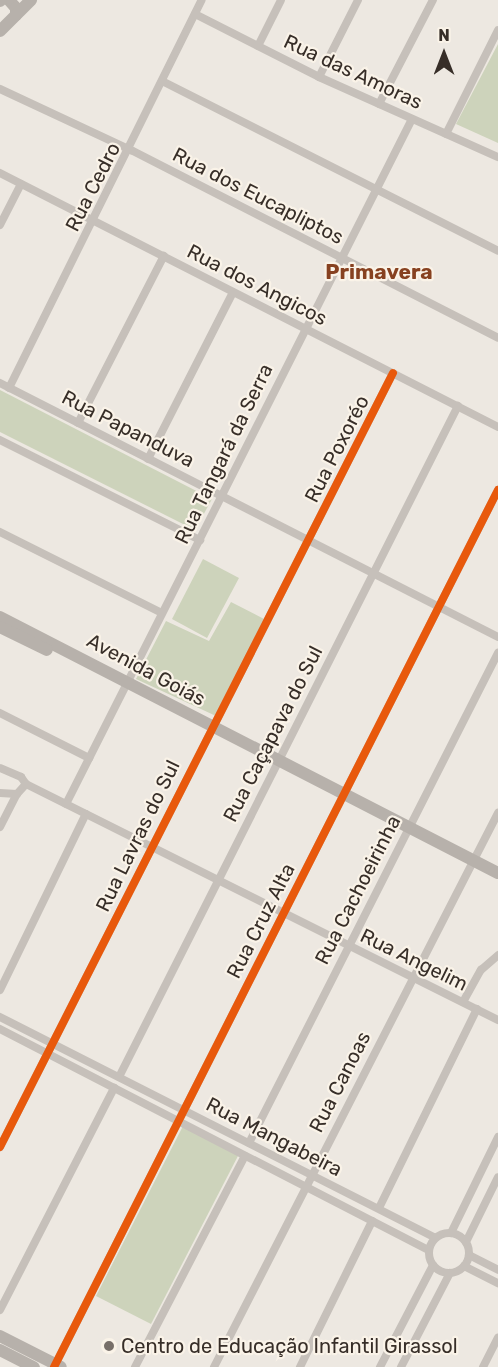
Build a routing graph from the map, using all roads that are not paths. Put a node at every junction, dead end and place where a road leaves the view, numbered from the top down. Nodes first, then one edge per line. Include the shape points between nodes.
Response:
1 (9, 0) edge
2 (31, 0) edge
3 (202, 0) edge
4 (281, 0) edge
5 (358, 0) edge
6 (432, 0) edge
7 (16, 15) junction
8 (195, 15) junction
9 (498, 30) edge
10 (0, 31) edge
11 (258, 46) junction
12 (319, 77) junction
13 (164, 82) junction
14 (0, 89) edge
15 (379, 104) junction
16 (412, 119) junction
17 (446, 134) junction
18 (131, 150) junction
19 (498, 157) edge
20 (0, 173) edge
21 (21, 184) junction
22 (376, 189) junction
23 (94, 221) junction
24 (0, 225) edge
25 (498, 251) edge
26 (164, 256) junction
27 (341, 257) junction
28 (233, 292) junction
29 (304, 328) junction
30 (498, 338) edge
31 (393, 374) junction
32 (0, 383) edge
33 (9, 388) junction
34 (458, 406) junction
35 (78, 423) junction
36 (498, 427) edge
37 (0, 440) edge
38 (148, 459) junction
39 (498, 490) edge
40 (222, 495) junction
41 (0, 532) edge
42 (200, 540) junction
43 (309, 540) junction
44 (376, 573) junction
45 (440, 607) junction
46 (162, 613) junction
47 (0, 617) edge
48 (0, 627) edge
49 (498, 637) edge
50 (498, 652) edge
51 (124, 684) junction
52 (0, 713) edge
53 (210, 729) junction
54 (89, 758) junction
55 (278, 763) junction
56 (0, 768) edge
57 (26, 784) junction
58 (0, 793) edge
59 (17, 794) junction
60 (342, 795) junction
61 (66, 804) junction
62 (498, 813) edge
63 (86, 814) junction
64 (0, 827) edge
65 (407, 829) junction
66 (153, 845) junction
67 (472, 863) junction
68 (498, 873) edge
69 (218, 878) junction
70 (498, 881) edge
71 (283, 913) junction
72 (348, 945) junction
73 (498, 955) edge
74 (411, 977) junction
75 (0, 990) edge
76 (463, 1002) junction
77 (477, 1009) junction
78 (0, 1017) edge
79 (498, 1020) edge
80 (0, 1029) edge
81 (52, 1044) junction
82 (47, 1055) junction
83 (119, 1077) junction
84 (114, 1088) junction
85 (184, 1110) junction
86 (178, 1121) junction
87 (498, 1137) edge
88 (249, 1143) junction
89 (0, 1148) edge
90 (245, 1156) junction
91 (312, 1175) junction
92 (498, 1177) edge
93 (305, 1187) junction
94 (379, 1208) junction
95 (372, 1221) junction
96 (451, 1233) junction
97 (435, 1238) junction
98 (466, 1242) junction
99 (428, 1250) junction
100 (469, 1255) junction
101 (433, 1265) junction
102 (464, 1266) junction
103 (498, 1270) edge
104 (450, 1273) junction
105 (498, 1283) edge
106 (0, 1310) edge
107 (0, 1336) edge
108 (498, 1338) edge
109 (0, 1350) edge
110 (57, 1366) edge
111 (34, 1367) edge
112 (135, 1367) edge
113 (214, 1367) edge
114 (300, 1367) edge
115 (380, 1367) edge
116 (401, 1367) edge
117 (483, 1367) edge

1 - 7 street
2 - 7 street
3 - 8 street, Rua Cedro
4 - 11 street
5 - 12 street
6 - 15 street
7 - 10 street
8 - 11 street, Rua das Amoras
8 - 13 street, Rua Cedro
9 - 17 street
11 - 12 street, Rua das Amoras
12 - 15 street, Rua das Amoras
13 - 18 street, Rua Cedro
13 - 22 street
14 - 18 street, Rua dos Eucapliptos
15 - 16 street, Rua das Amoras
16 - 17 street, Rua das Amoras
16 - 22 street, Rua Tangará da Serra
17 - 19 street, Rua das Amoras
18 - 23 street, Rua Cedro
18 - 27 street, Rua dos Eucapliptos
20 - 21 street, Rua dos Angicos
21 - 23 street, Rua dos Angicos
21 - 24 street
22 - 25 street
22 - 27 street, Rua Tangará da Serra
23 - 26 street, Rua dos Angicos
23 - 33 street, Rua Cedro
26 - 28 street, Rua dos Angicos
26 - 35 street
27 - 29 street, Rua Tangará da Serra
27 - 30 street, Rua dos Eucapliptos
28 - 29 street, Rua dos Angicos
28 - 38 street
29 - 31 street, Rua dos Angicos
29 - 40 street, Rua Tangará da Serra
31 - 34 street, Rua dos Angicos
31 - 43 street, Rua Poxoréo
32 - 33 street, Rua Papanduva
33 - 35 street, Rua Papanduva
34 - 36 street, Rua dos Angicos
34 - 44 street, Rua Caçapava do Sul
35 - 38 street, Rua Papanduva
37 - 42 street
38 - 40 street, Rua Papanduva
39 - 45 street, Rua Cruz Alta
40 - 42 street, Rua Tangará da Serra
40 - 43 street, Rua Papanduva
41 - 46 street
42 - 46 street, Rua Tangará da Serra
43 - 44 street, Rua Papanduva
43 - 53 street, Rua Lavras do Sul
44 - 45 street, Rua Papanduva
44 - 55 street, Rua Caçapava do Sul
45 - 49 street, Rua Papanduva
45 - 60 street, Rua Cruz Alta
46 - 51 street, Rua Tangará da Serra
47 - 51 street, Avenida Goiás
48 - 51 street, Avenida Goiás
50 - 65 street, Rua Cachoeirinha
51 - 53 street, Avenida Goiás
51 - 54 street, Rua Tangará da Serra
52 - 54 street
53 - 55 street, Avenida Goiás
53 - 66 street, Rua Lavras do Sul
54 - 61 street, Rua Tangará da Serra
55 - 60 street, Avenida Goiás
55 - 69 street, Rua Caçapava do Sul
56 - 57 street, Rua Angelim via 21,777
57 - 59 street
57 - 61 street, Rua Angelim
58 - 59 street
59 - 64 street
60 - 65 street, Avenida Goiás
60 - 71 street, Rua Cruz Alta
61 - 63 street, Rua Angelim
62 - 67 street, Rua Canoas
63 - 66 street, Rua Angelim
63 - 75 street
65 - 67 street, Avenida Goiás
65 - 72 street, Rua Cachoeirinha
66 - 69 street, Rua Angelim
66 - 81 street, Rua Lavras do Sul
67 - 68 street, Avenida Goiás
67 - 70 street, Avenida Goiás
67 - 74 street, Rua Canoas
69 - 71 street, Rua Angelim
69 - 83 street, Rua Caçapava do Sul
71 - 72 street, Rua Angelim
71 - 85 street, Rua Cruz Alta
72 - 74 street, Rua Angelim
72 - 88 street, Rua Cachoeirinha
73 - 76 street via 481,970
74 - 76 street, Rua Angelim
74 - 91 street, Rua Canoas
76 - 77 street, Rua Angelim
77 - 79 street, Rua Angelim
77 - 94 street
78 - 81 street, Rua Mangabeira
80 - 82 street, Rua Mangabeira
81 - 82 street, Rua Lavras do Sul
81 - 83 street, Rua Mangabeira
82 - 84 street, Rua Mangabeira
82 - 89 street, Rua Lavras do Sul
83 - 85 street, Rua Mangabeira
84 - 86 street, Rua Mangabeira
84 - 106 street
85 - 86 street, Rua Cruz Alta
85 - 88 street, Rua Mangabeira
86 - 90 street, Rua Mangabeira
86 - 110 street, Rua Cruz Alta
87 - 96 street
88 - 91 street, Rua Mangabeira
90 - 93 street, Rua Mangabeira
90 - 112 street
91 - 93 street, Rua Canoas
91 - 94 street, Rua Mangabeira
92 - 98 street
93 - 95 street, Rua Mangabeira
93 - 113 street, Rua Canoas
94 - 97 street, Rua Mangabeira
95 - 99 street, Rua Mangabeira
95 - 114 street
96 - 97 street
96 - 98 street
97 - 99 street
98 - 100 street
99 - 101 street
100 - 102 street
100 - 103 street
101 - 104 street
101 - 115 street
102 - 104 street
102 - 105 street
104 - 116 street
107 - 110 street
108 - 117 street
109 - 111 street

